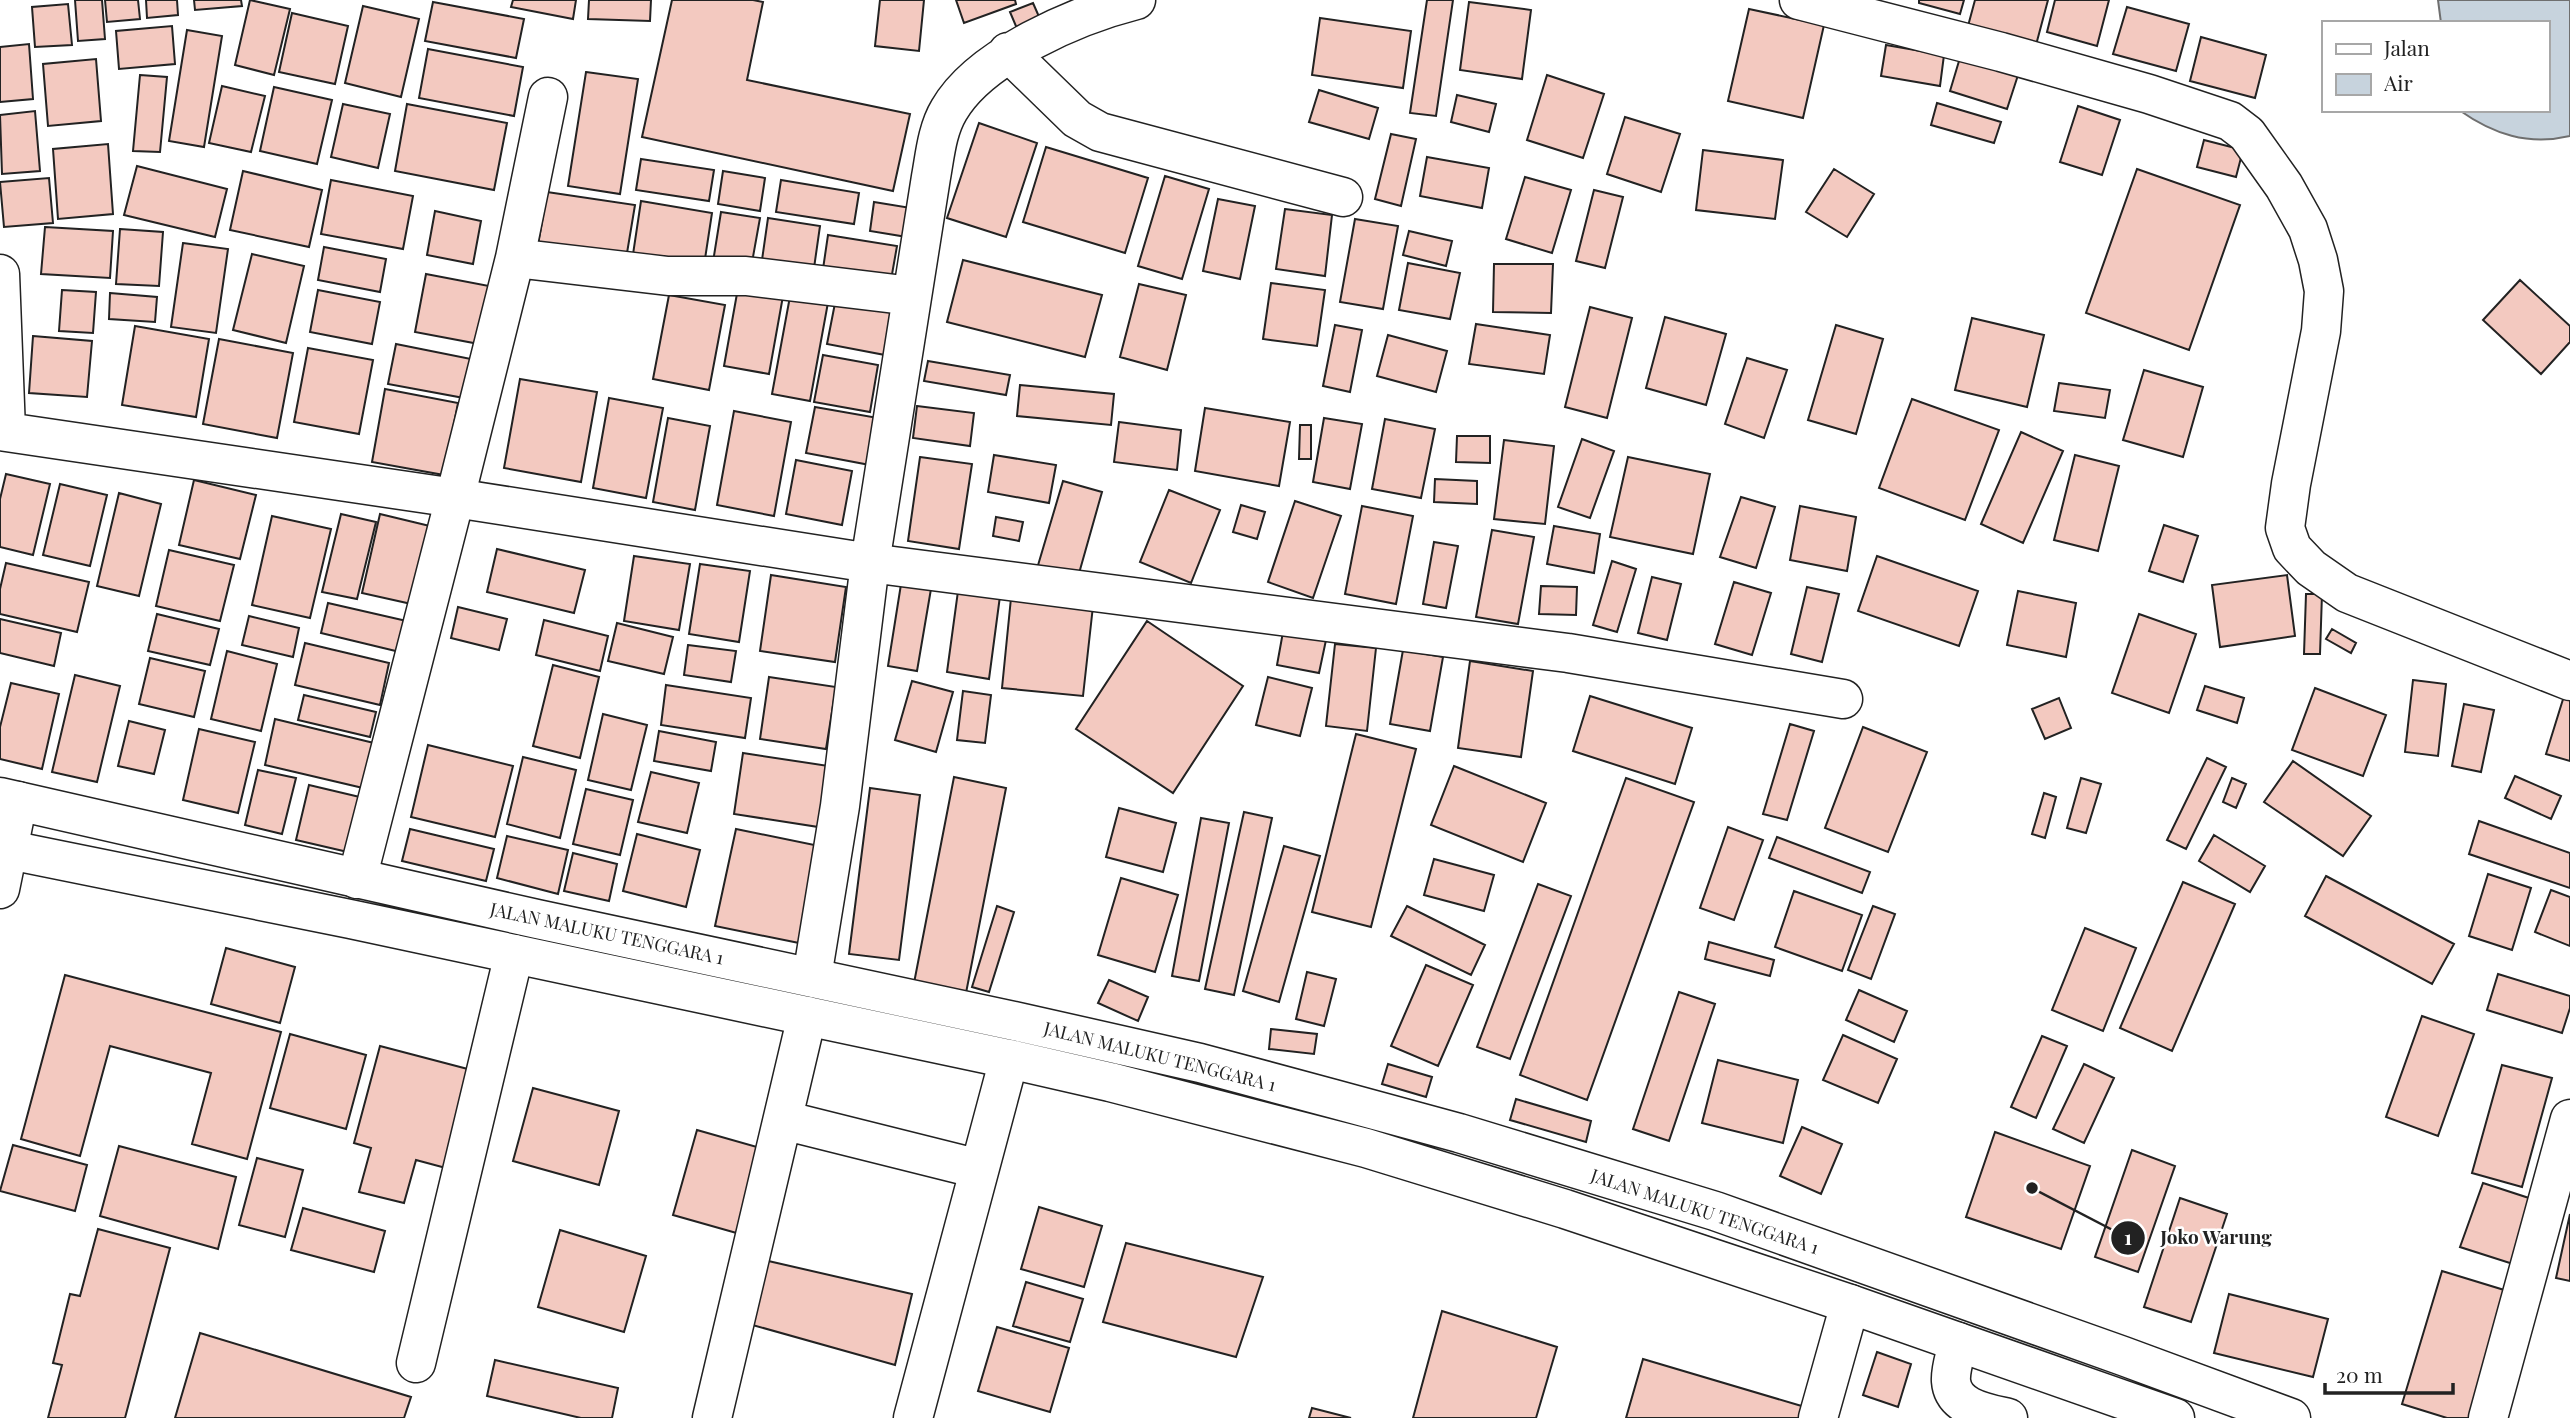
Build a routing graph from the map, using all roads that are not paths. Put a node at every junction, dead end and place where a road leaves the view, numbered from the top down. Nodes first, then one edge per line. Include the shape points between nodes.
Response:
1 (1136, 0) edge
2 (1799, 0) edge
3 (1009, 52) junction
4 (548, 97) dead end
5 (1343, 197) dead end
6 (515, 258) junction
7 (0, 274) edge
8 (912, 296) junction
9 (3, 431) edge
10 (456, 498) junction
11 (870, 563) junction
12 (2570, 681) edge
13 (1843, 699) dead end
14 (9, 799) edge
15 (4, 849) edge
16 (357, 879) junction
17 (0, 889) edge
18 (514, 954) junction
19 (812, 977) junction
20 (807, 1016) junction
21 (1009, 1059) junction
22 (2570, 1119) edge
23 (783, 1120) junction
24 (979, 1169) junction
25 (1850, 1304) junction
26 (1958, 1342) junction
27 (416, 1363) dead end
28 (712, 1418) edge
29 (913, 1418) edge
30 (1818, 1418) edge
31 (2008, 1418) edge
32 (2175, 1418) edge
33 (2291, 1418) edge
34 (2488, 1418) edge

1 - 3 main road via 1108,7
2 - 12 main road via 2149,94 2230,121 2247,134 2308,229 2325,291 2285,528 2292,548 2347,593
3 - 5 main road via 1077,118 1100,132
3 - 8 main road via 959,96 940,131
4 - 6 main road
6 - 8 main road via 668,276 746,276
6 - 10 main road
7 - 9 main road
8 - 11 main road
9 - 10 main road
10 - 11 main road
10 - 16 main road
11 - 13 main road via 1554,651
11 - 19 main road
14 - 15 main road
14 - 16 main road, JALAN MALUKU TENGGARA 1
15 - 17 main road
15 - 18 main road
16 - 19 main road, JALAN MALUKU TENGGARA 1
18 - 20 main road
18 - 27 main road
19 - 33 main road, JALAN MALUKU TENGGARA 1 via 1200,1063 1459,1133 1715,1212
20 - 21 main road
20 - 23 main road
21 - 24 main road
21 - 25 main road via 1366,1148
22 - 34 main road
23 - 24 main road
23 - 28 main road
24 - 29 main road
25 - 26 main road
25 - 30 main road
26 - 31 main road via 1951,1379 1954,1391 1962,1403
26 - 32 main road

